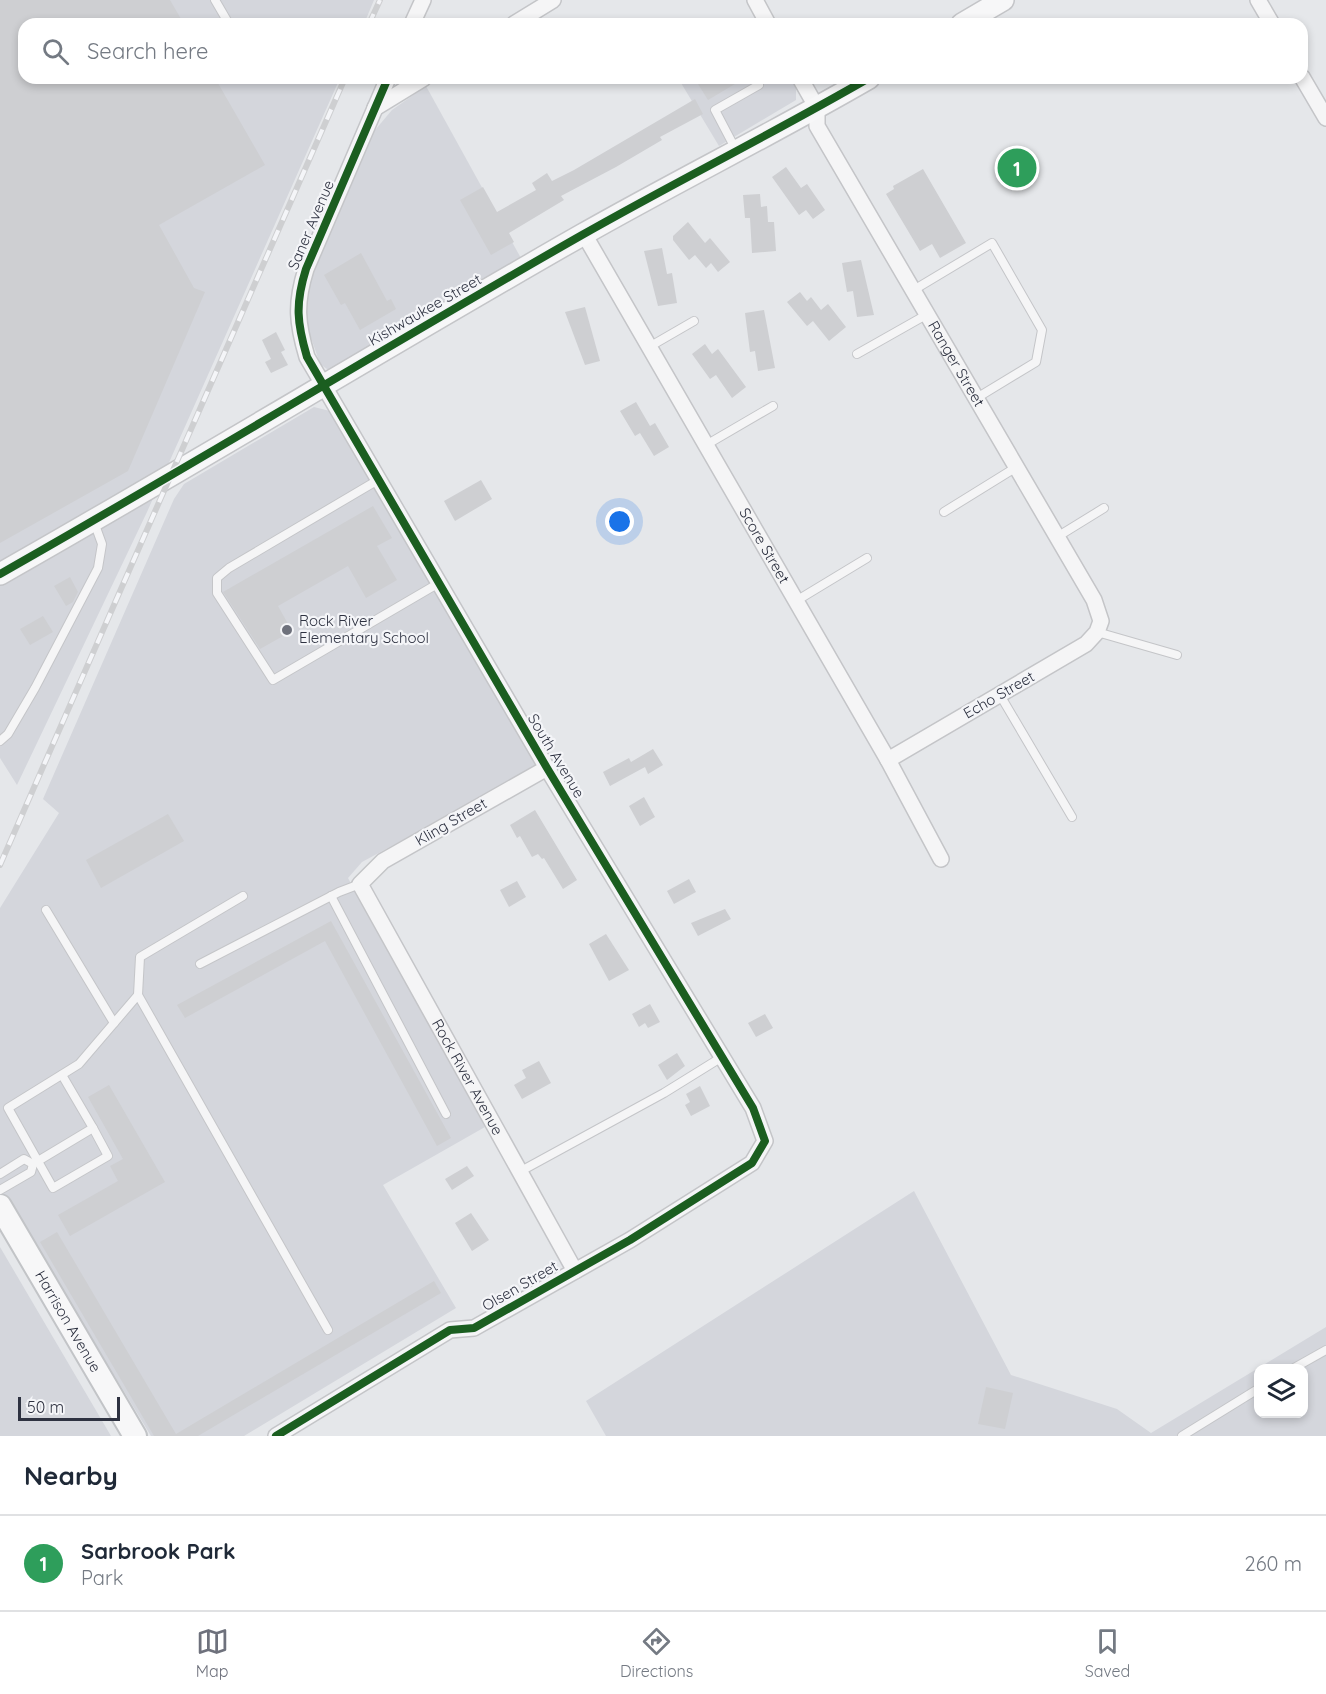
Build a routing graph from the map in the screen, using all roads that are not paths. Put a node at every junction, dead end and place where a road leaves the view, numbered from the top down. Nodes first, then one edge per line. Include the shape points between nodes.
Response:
1 (215, 0) edge
2 (423, 0) edge
3 (554, 0) edge
4 (754, 0) edge
5 (1003, 0) edge
6 (1261, 1) edge
7 (226, 18) edge
8 (415, 18) edge
9 (524, 18) edge
10 (764, 18) edge
11 (972, 18) edge
12 (1269, 18) edge
13 (385, 84) edge
14 (414, 84) edge
15 (758, 84) edge
16 (803, 84) edge
17 (858, 84) edge
18 (1307, 84) edge
19 (375, 108) junction
20 (817, 108) junction
21 (1326, 118) edge
22 (737, 151) junction
23 (584, 234) junction
24 (912, 291) junction
25 (926, 315) junction
26 (694, 321) dead end
27 (649, 347) junction
28 (857, 354) dead end
29 (323, 385) junction
30 (975, 399) junction
31 (773, 406) dead end
32 (706, 445) junction
33 (1015, 468) junction
34 (378, 480) junction
35 (1104, 508) dead end
36 (944, 512) dead end
37 (94, 521) junction
38 (1056, 537) junction
39 (867, 558) dead end
40 (0, 574) edge
41 (438, 583) junction
42 (796, 601) junction
43 (1099, 627) junction
44 (1177, 655) dead end
45 (1000, 694) junction
46 (0, 741) edge
47 (888, 759) junction
48 (547, 768) junction
49 (1072, 817) dead end
50 (941, 859) dead end
51 (360, 884) junction
52 (243, 896) dead end
53 (331, 896) junction
54 (46, 910) dead end
55 (200, 964) dead end
56 (138, 995) junction
57 (114, 1023) junction
58 (722, 1057) junction
59 (62, 1075) junction
60 (446, 1114) dead end
61 (93, 1128) junction
62 (765, 1141) joint
63 (35, 1163) junction
64 (520, 1171) junction
65 (0, 1174) edge
66 (0, 1190) edge
67 (0, 1206) edge
68 (575, 1271) junction
69 (328, 1330) dead end
70 (1326, 1350) edge
71 (1301, 1364) edge
72 (1254, 1391) edge
73 (135, 1436) edge
74 (276, 1436) edge
75 (1182, 1436) edge

1 - 7 lane
2 - 8 street
3 - 9 street
4 - 10 street
5 - 11 street
6 - 12 street
13 - 19 street, Saner Avenue
14 - 19 street
15 - 22 lane via 715,110
16 - 20 street, Ranger Street
17 - 20 street, Kishwaukee Street
18 - 21 street
19 - 29 street, Saner Avenue via 297,296 300,333 307,357
20 - 22 street, Kishwaukee Street
20 - 24 street, Ranger Street via 817,126
22 - 23 street, Kishwaukee Street
23 - 27 street, Score Street
23 - 29 street, Kishwaukee Street
24 - 25 street, Ranger Street
24 - 30 lane via 992,243 1041,330 1036,362
25 - 28 lane
25 - 30 street, Ranger Street
26 - 27 lane
27 - 32 street, Score Street
29 - 34 street, South Avenue
29 - 37 street, Kishwaukee Street
30 - 33 street, Ranger Street
31 - 32 lane
32 - 42 street, Score Street
33 - 36 lane
33 - 38 street, Ranger Street
34 - 41 street, South Avenue
34 - 41 lane via 229,568 217,578 217,593 273,680
35 - 38 lane
37 - 40 street, Kishwaukee Street
37 - 46 lane via 102,544 98,568 35,688
38 - 43 street, Ranger Street via 1094,600
39 - 42 lane
41 - 48 street, South Avenue
42 - 47 street, Score Street
43 - 44 lane
43 - 45 street, Echo Street via 1086,644
45 - 47 street, Echo Street
45 - 49 lane
47 - 50 street, Score Street
48 - 51 street, Kling Street via 383,861
48 - 58 street, South Avenue
51 - 53 lane
51 - 64 street, Rock River Avenue
52 - 56 lane via 140,957
53 - 55 lane
53 - 60 lane
54 - 57 lane
56 - 57 lane
56 - 69 lane
57 - 59 lane via 79,1064
58 - 62 street, South Avenue via 753,1108
58 - 64 lane
59 - 61 lane
59 - 63 lane via 8,1108
61 - 63 lane
61 - 63 lane via 108,1156 53,1188
62 - 68 street, Olsen Street via 752,1164
63 - 65 lane via 24,1159
63 - 66 lane via 31,1172
64 - 68 street, Rock River Avenue
67 - 73 main road, Harrison Avenue
68 - 74 street, Olsen Street via 474,1328 450,1330
70 - 71 lane
72 - 75 lane

